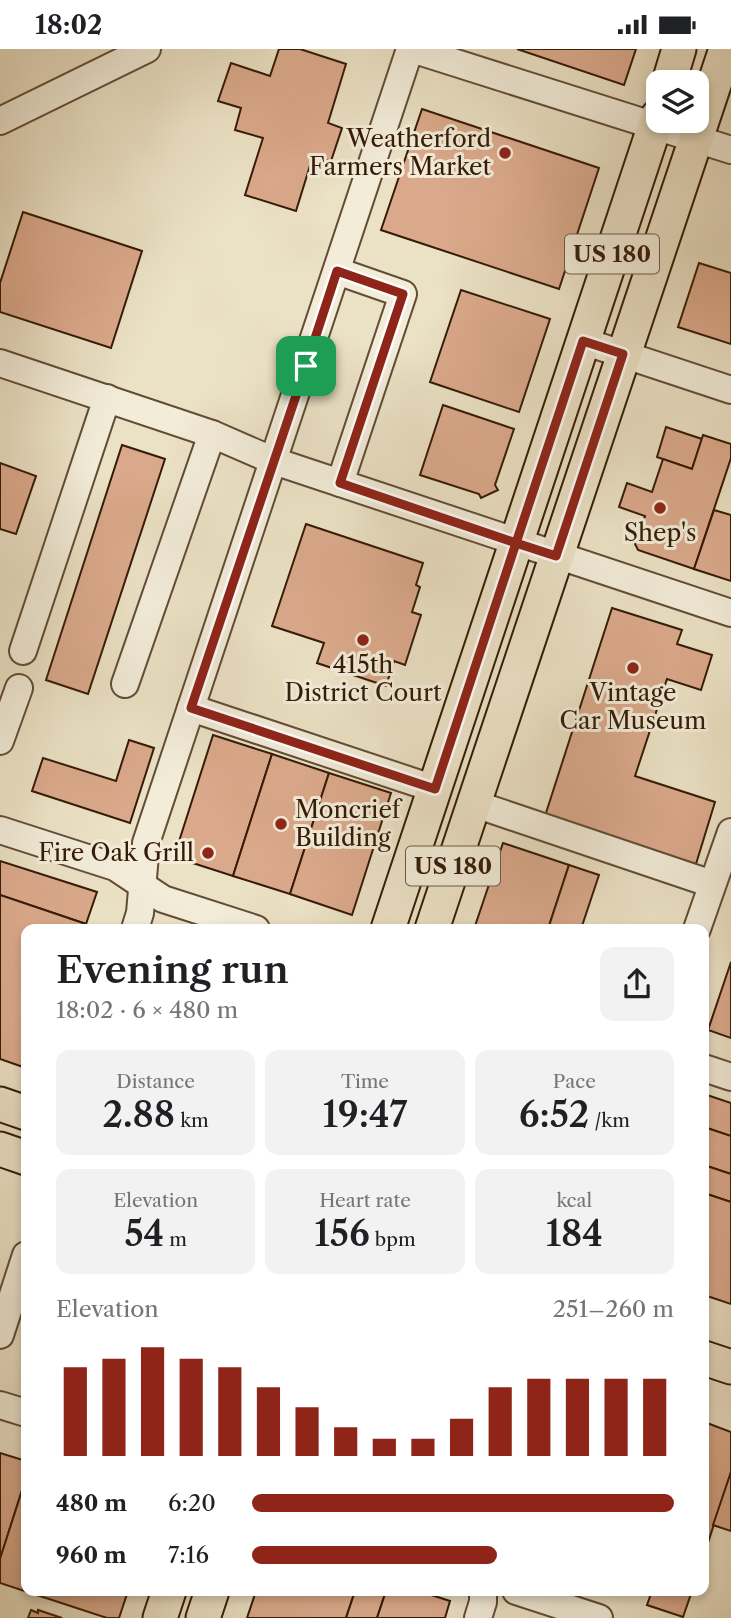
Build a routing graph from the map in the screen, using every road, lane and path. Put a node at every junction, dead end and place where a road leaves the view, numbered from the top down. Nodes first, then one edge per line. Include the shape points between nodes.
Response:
1 (147, 49) edge
2 (411, 49) edge
3 (679, 49) edge
4 (726, 49) edge
5 (673, 70) edge
6 (646, 118) edge
7 (0, 121) edge
8 (652, 133) edge
9 (682, 133) edge
10 (695, 139) junction
11 (731, 150) edge
12 (337, 271) junction
13 (583, 341) junction
14 (623, 354) junction
15 (0, 363) edge
16 (731, 390) edge
17 (107, 398) junction
18 (212, 434) junction
19 (274, 461) junction
20 (340, 483) junction
21 (516, 543) junction
22 (556, 556) junction
23 (731, 613) edge
24 (23, 652) dead end
25 (125, 684) dead end
26 (19, 688) dead end
27 (191, 708) junction
28 (0, 741) edge
29 (435, 789) junction
30 (475, 804) junction
31 (0, 830) edge
32 (731, 832) edge
33 (712, 884) junction
34 (142, 886) junction
35 (137, 924) edge
36 (240, 924) edge
37 (390, 924) edge
38 (434, 924) edge
39 (699, 924) edge
40 (709, 1070) edge
41 (731, 1077) edge
42 (0, 1104) edge
43 (21, 1111) edge
44 (0, 1149) edge
45 (21, 1156) edge
46 (21, 1270) edge
47 (0, 1335) edge
48 (709, 1360) edge
49 (731, 1367) edge
50 (0, 1405) edge
51 (21, 1411) edge
52 (167, 1596) edge
53 (210, 1596) edge
54 (483, 1596) edge
55 (531, 1596) edge
56 (160, 1618) edge
57 (203, 1618) edge
58 (478, 1618) edge
59 (599, 1618) edge

1 - 7 street
2 - 6 street
2 - 12 street
3 - 5 main road
4 - 10 main road, US 180
8 - 13 main road, US 180
9 - 10 street
10 - 11 street
10 - 14 main road, US 180
12 - 19 street
12 - 20 street via 403,294
13 - 14 street
13 - 21 main road, US 180
14 - 16 street
14 - 22 main road, US 180
15 - 17 street
17 - 18 street
17 - 24 street
18 - 19 street
18 - 25 street
19 - 20 street
19 - 27 street
20 - 21 street
21 - 22 street
21 - 29 main road, US 180
22 - 23 street
22 - 30 main road, US 180
26 - 28 street
27 - 29 street
27 - 34 street via 146,842
29 - 37 main road, US 180
30 - 33 street
30 - 38 main road, US 180
31 - 34 street via 115,867
32 - 33 street
33 - 39 street
34 - 35 street
34 - 36 street via 163,899
40 - 41 street
42 - 43 main road
44 - 45 main road
46 - 47 street
48 - 49 main road
50 - 51 street
52 - 56 main road
53 - 57 main road
54 - 58 street
55 - 59 street

